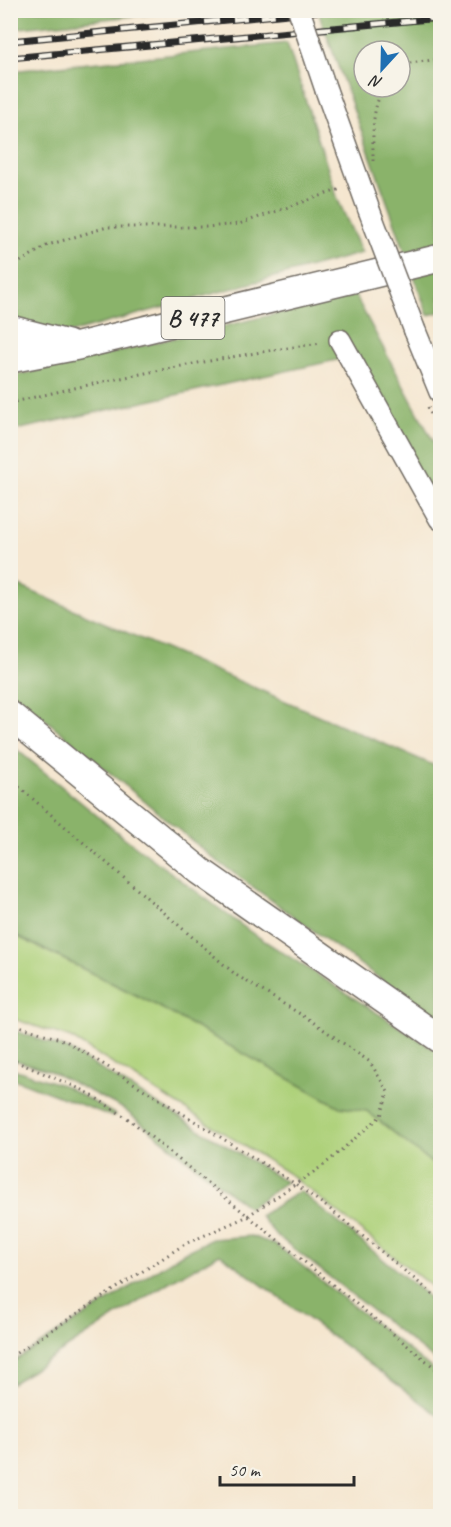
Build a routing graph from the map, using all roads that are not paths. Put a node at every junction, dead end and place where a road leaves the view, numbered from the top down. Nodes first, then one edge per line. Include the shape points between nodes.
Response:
1 (299, 10) edge
2 (441, 258) edge
3 (10, 329) edge
4 (340, 340) road end
5 (78, 346) junction
6 (10, 359) edge
7 (441, 392) edge
8 (441, 519) edge
9 (10, 715) edge
10 (441, 1039) edge

1 - 7 street, bridge via 369,210
2 - 5 main road, B 477
3 - 5 main road
4 - 8 street
5 - 6 main road, B 477
9 - 10 main road via 201,871

